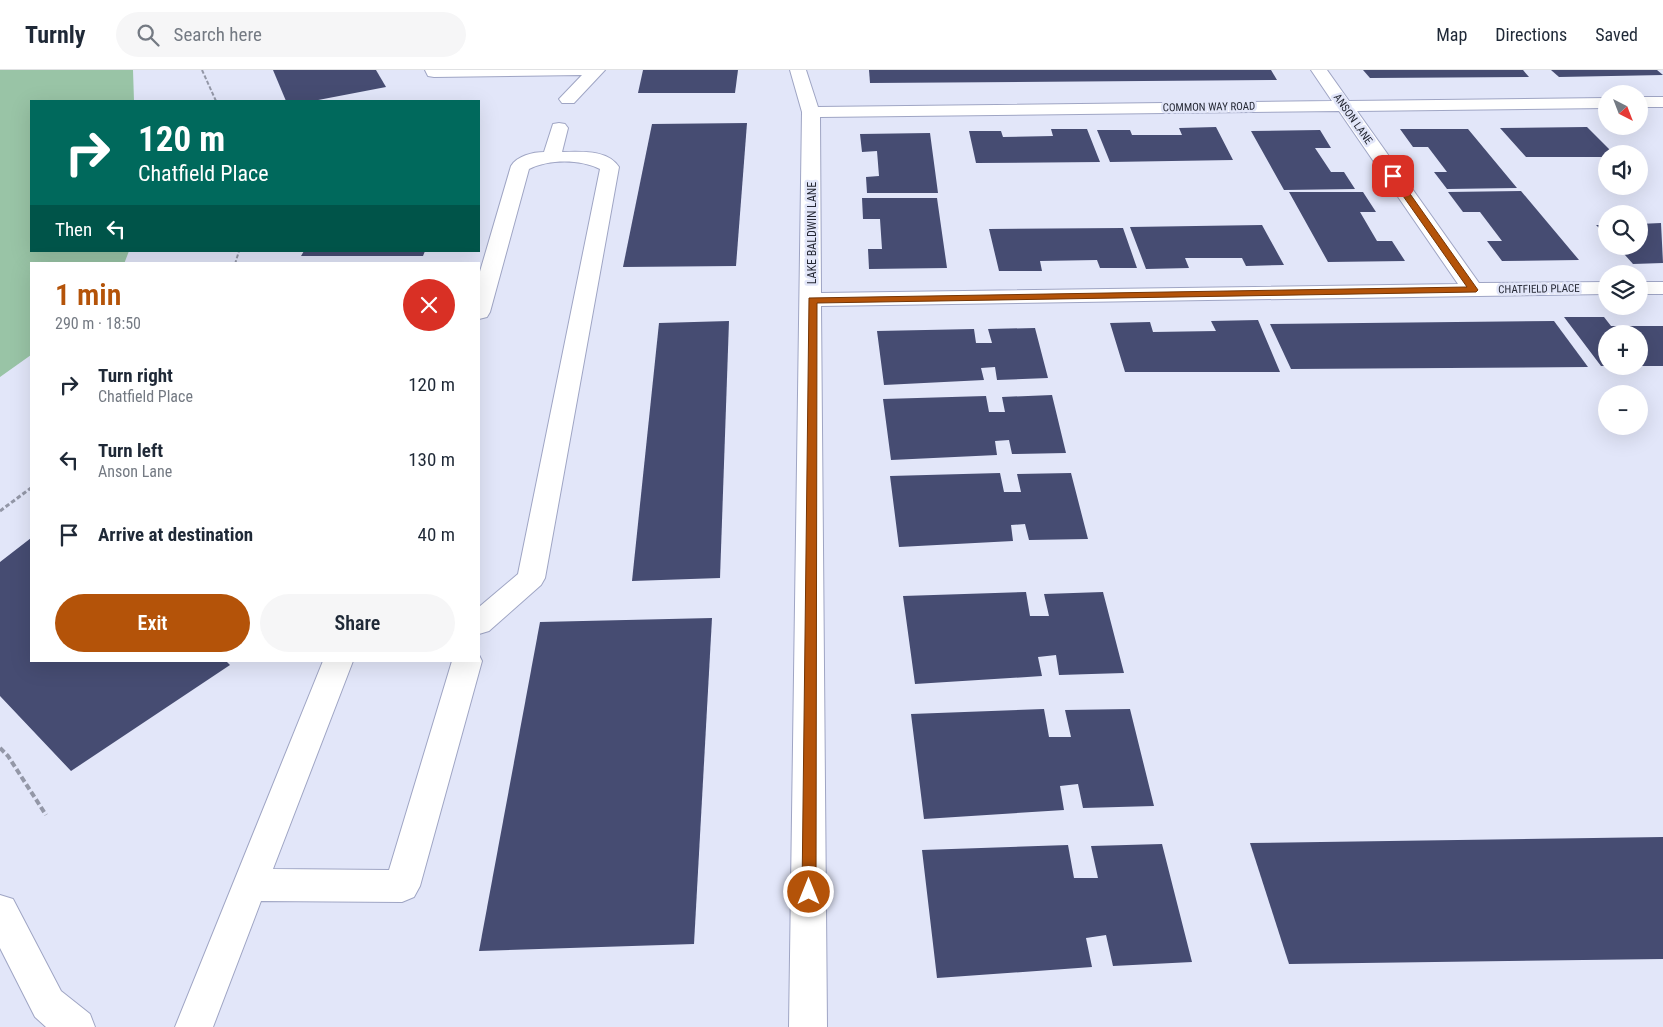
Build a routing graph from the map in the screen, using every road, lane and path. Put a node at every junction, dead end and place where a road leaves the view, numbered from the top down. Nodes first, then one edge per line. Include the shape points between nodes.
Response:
1 (202, 70) edge
2 (433, 70) edge
3 (597, 70) edge
4 (798, 70) edge
5 (1319, 70) edge
6 (517, 71) edge
7 (568, 99) dead end
8 (216, 100) edge
9 (1648, 102) edge
10 (1663, 102) edge
11 (1598, 103) edge
12 (1344, 105) junction
13 (811, 112) junction
14 (559, 128) dead end
15 (552, 157) junction
16 (1598, 288) edge
17 (1648, 288) edge
18 (1663, 288) edge
19 (1473, 290) junction
20 (812, 300) junction
21 (480, 308) edge
22 (30, 489) edge
23 (0, 511) edge
24 (480, 622) edge
25 (338, 662) edge
26 (467, 662) edge
27 (0, 748) edge
28 (46, 814) dead end
29 (250, 886) junction
30 (0, 911) edge
31 (76, 1027) edge
32 (194, 1027) edge
33 (808, 1027) edge

1 - 8 path
2 - 6 street
3 - 6 street
3 - 7 street
4 - 13 street, LAKE BALDWIN LANE
5 - 12 street, ANSON LANE
9 - 10 street
11 - 12 street, COMMON WAY ROAD
12 - 13 street, COMMON WAY ROAD
12 - 19 street, ANSON LANE
13 - 20 street, LAKE BALDWIN LANE
14 - 15 street
15 - 21 street via 536,158 520,166
15 - 24 street via 590,157 610,168 531,578
16 - 19 street, CHATFIELD PLACE
17 - 18 street
19 - 20 street, CHATFIELD PLACE
20 - 33 street, LAKE BALDWIN LANE
22 - 23 path
25 - 29 street
26 - 29 street via 402,886
27 - 28 path
29 - 32 street
30 - 31 street via 48,1004

